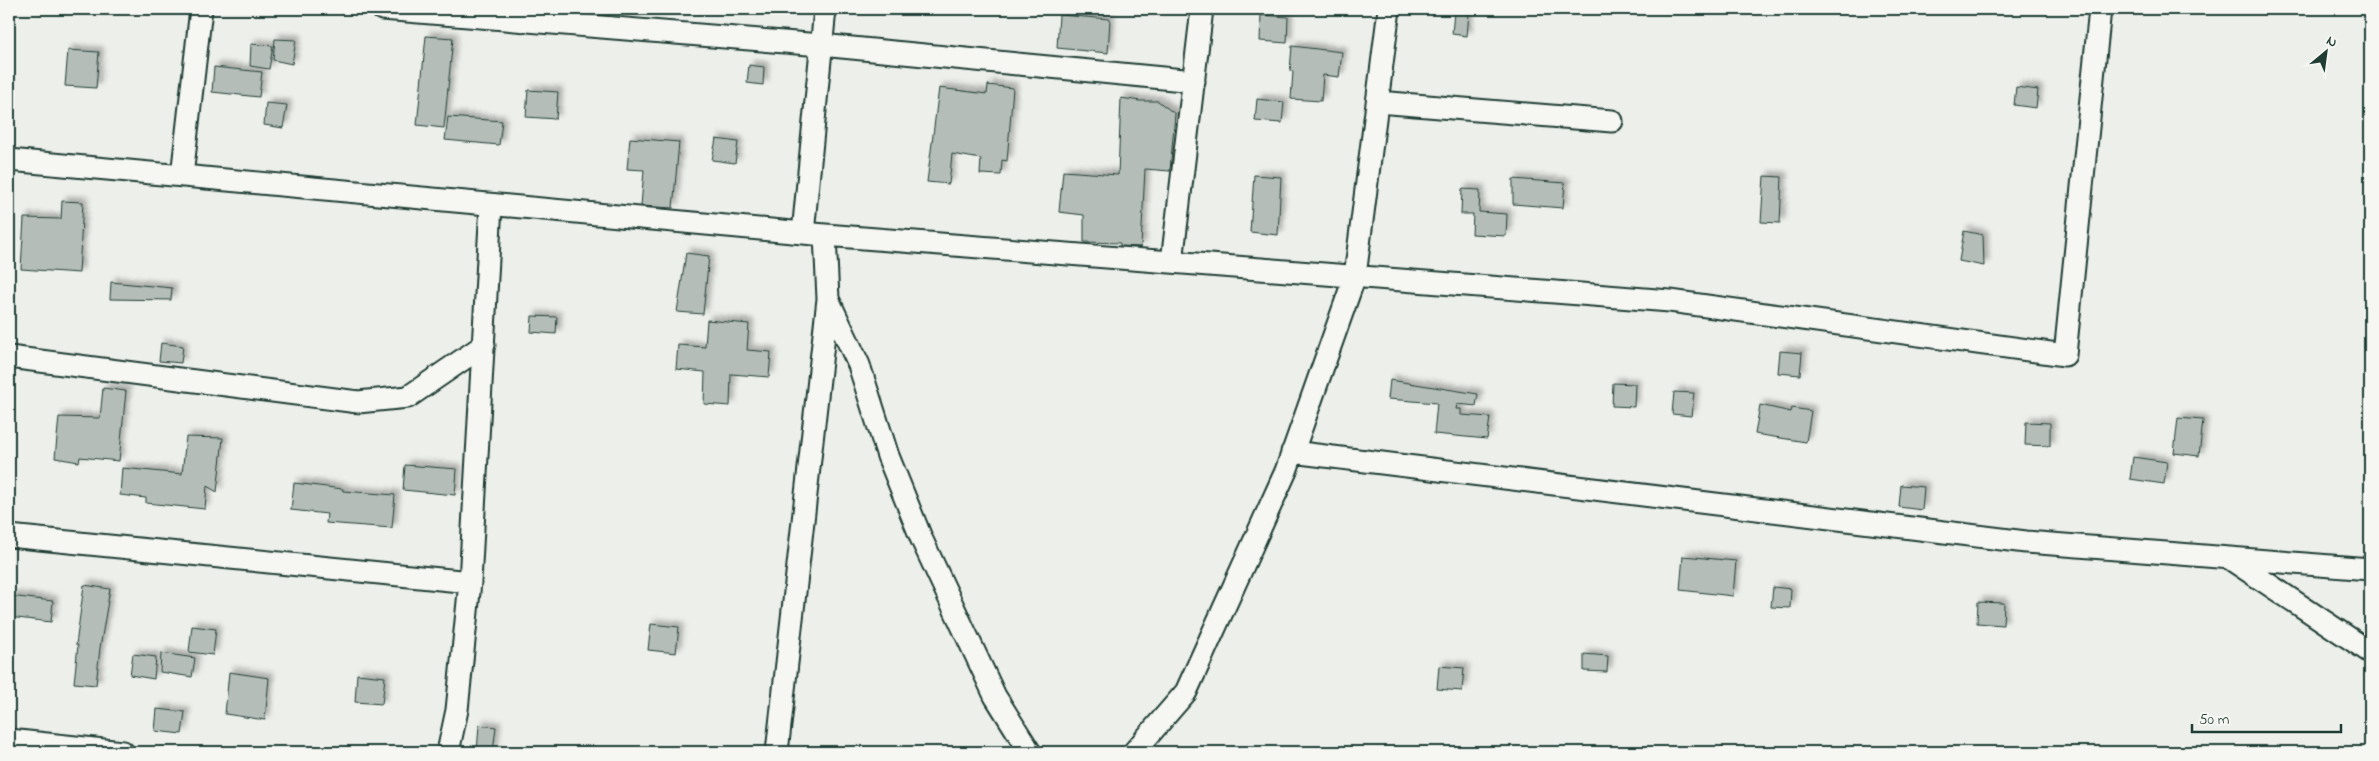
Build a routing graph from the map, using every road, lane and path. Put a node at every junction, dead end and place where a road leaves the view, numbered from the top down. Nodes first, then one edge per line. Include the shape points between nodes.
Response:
1 (201, 9) edge
2 (382, 9) edge
3 (825, 9) edge
4 (1202, 9) edge
5 (1389, 9) edge
6 (2100, 9) edge
7 (821, 45) junction
8 (1194, 81) junction
9 (1378, 102) junction
10 (1612, 121) dead end
11 (9, 160) edge
12 (182, 176) junction
13 (491, 204) junction
14 (803, 233) junction
15 (824, 236) junction
16 (1172, 262) junction
17 (1355, 276) junction
18 (828, 299) junction
19 (484, 345) junction
20 (9, 358) edge
21 (1292, 452) junction
22 (9, 536) edge
23 (2229, 558) junction
24 (2370, 570) edge
25 (470, 582) junction
26 (2370, 652) edge
27 (9, 740) edge
28 (123, 752) edge
29 (448, 752) edge
30 (778, 752) edge
31 (1030, 752) edge
32 (1134, 752) edge

1 - 12 street
2 - 7 street
3 - 7 street
4 - 8 street
5 - 9 street
6 - 17 street via 2065,355 1670,300
7 - 8 street
7 - 14 street
8 - 16 street
9 - 10 street
9 - 17 street
11 - 12 street
12 - 13 street
13 - 14 street
13 - 19 street
14 - 15 street
15 - 16 street
15 - 18 street
16 - 17 street
17 - 21 street
18 - 30 street
18 - 31 street via 859,365 888,456 922,540 995,696
19 - 20 street via 408,398 358,402
19 - 25 street
21 - 23 street via 2026,542
21 - 32 street via 1186,692
22 - 25 street
23 - 24 street
23 - 26 street
25 - 29 street via 457,710
27 - 28 street

